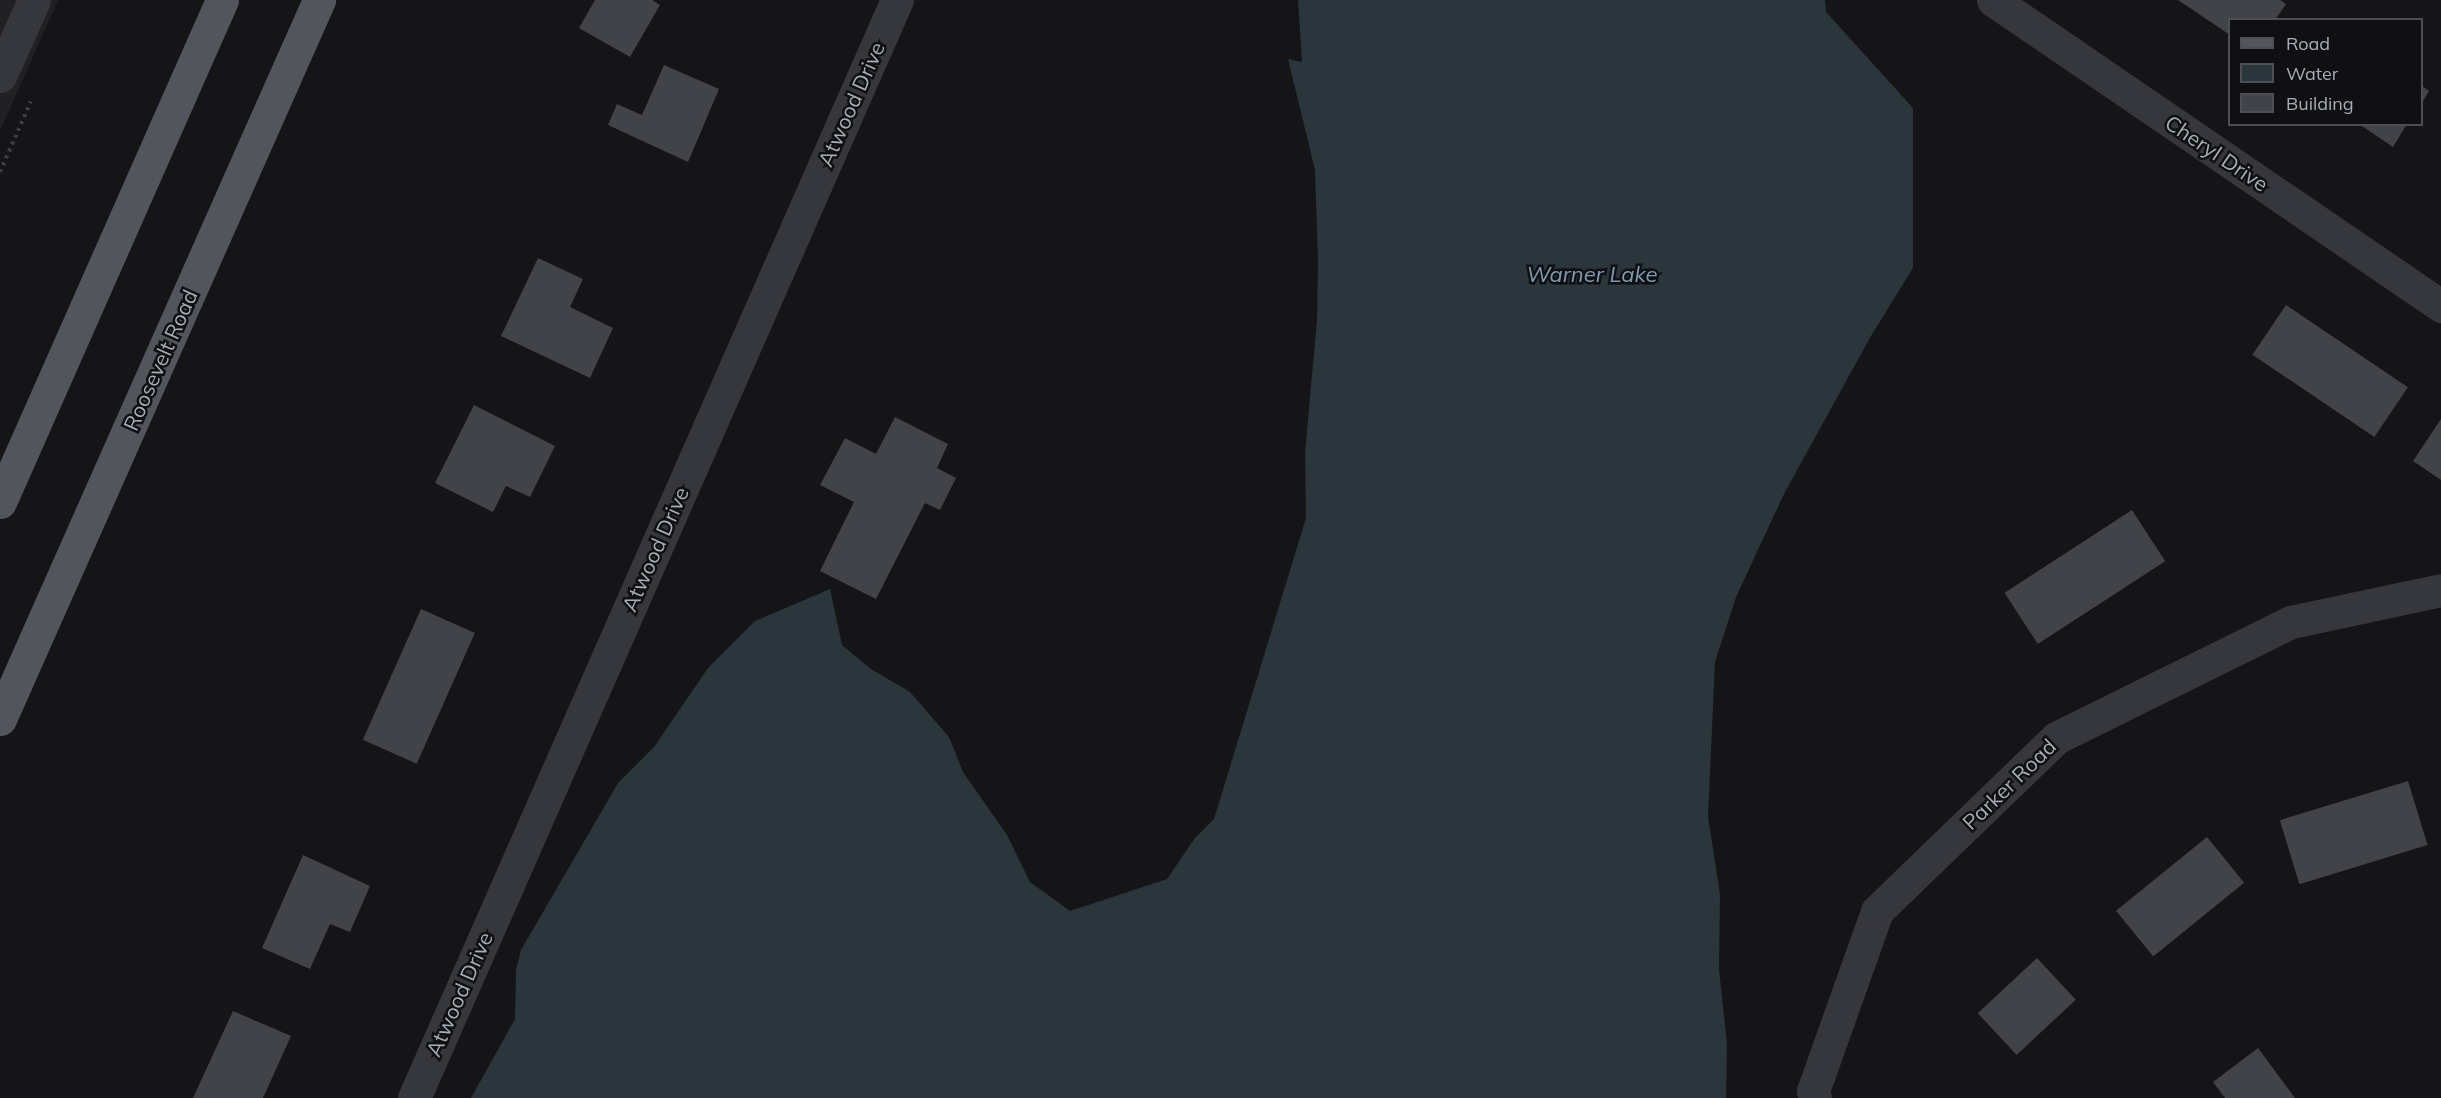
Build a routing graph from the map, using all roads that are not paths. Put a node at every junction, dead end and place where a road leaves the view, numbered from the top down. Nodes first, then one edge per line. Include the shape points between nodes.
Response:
1 (34, 0) edge
2 (222, 0) edge
3 (319, 0) edge
4 (897, 0) edge
5 (1993, 0) edge
6 (0, 76) edge
7 (2441, 306) edge
8 (0, 502) edge
9 (2441, 590) edge
10 (0, 719) edge
11 (1814, 1094) edge
12 (414, 1098) edge

1 - 6 street
2 - 8 main road
3 - 10 main road, Roosevelt Road
4 - 12 street, Atwood Drive
5 - 7 street, Cheryl Drive
9 - 11 street, Parker Road via 2291,622 2056,738 1877,911

